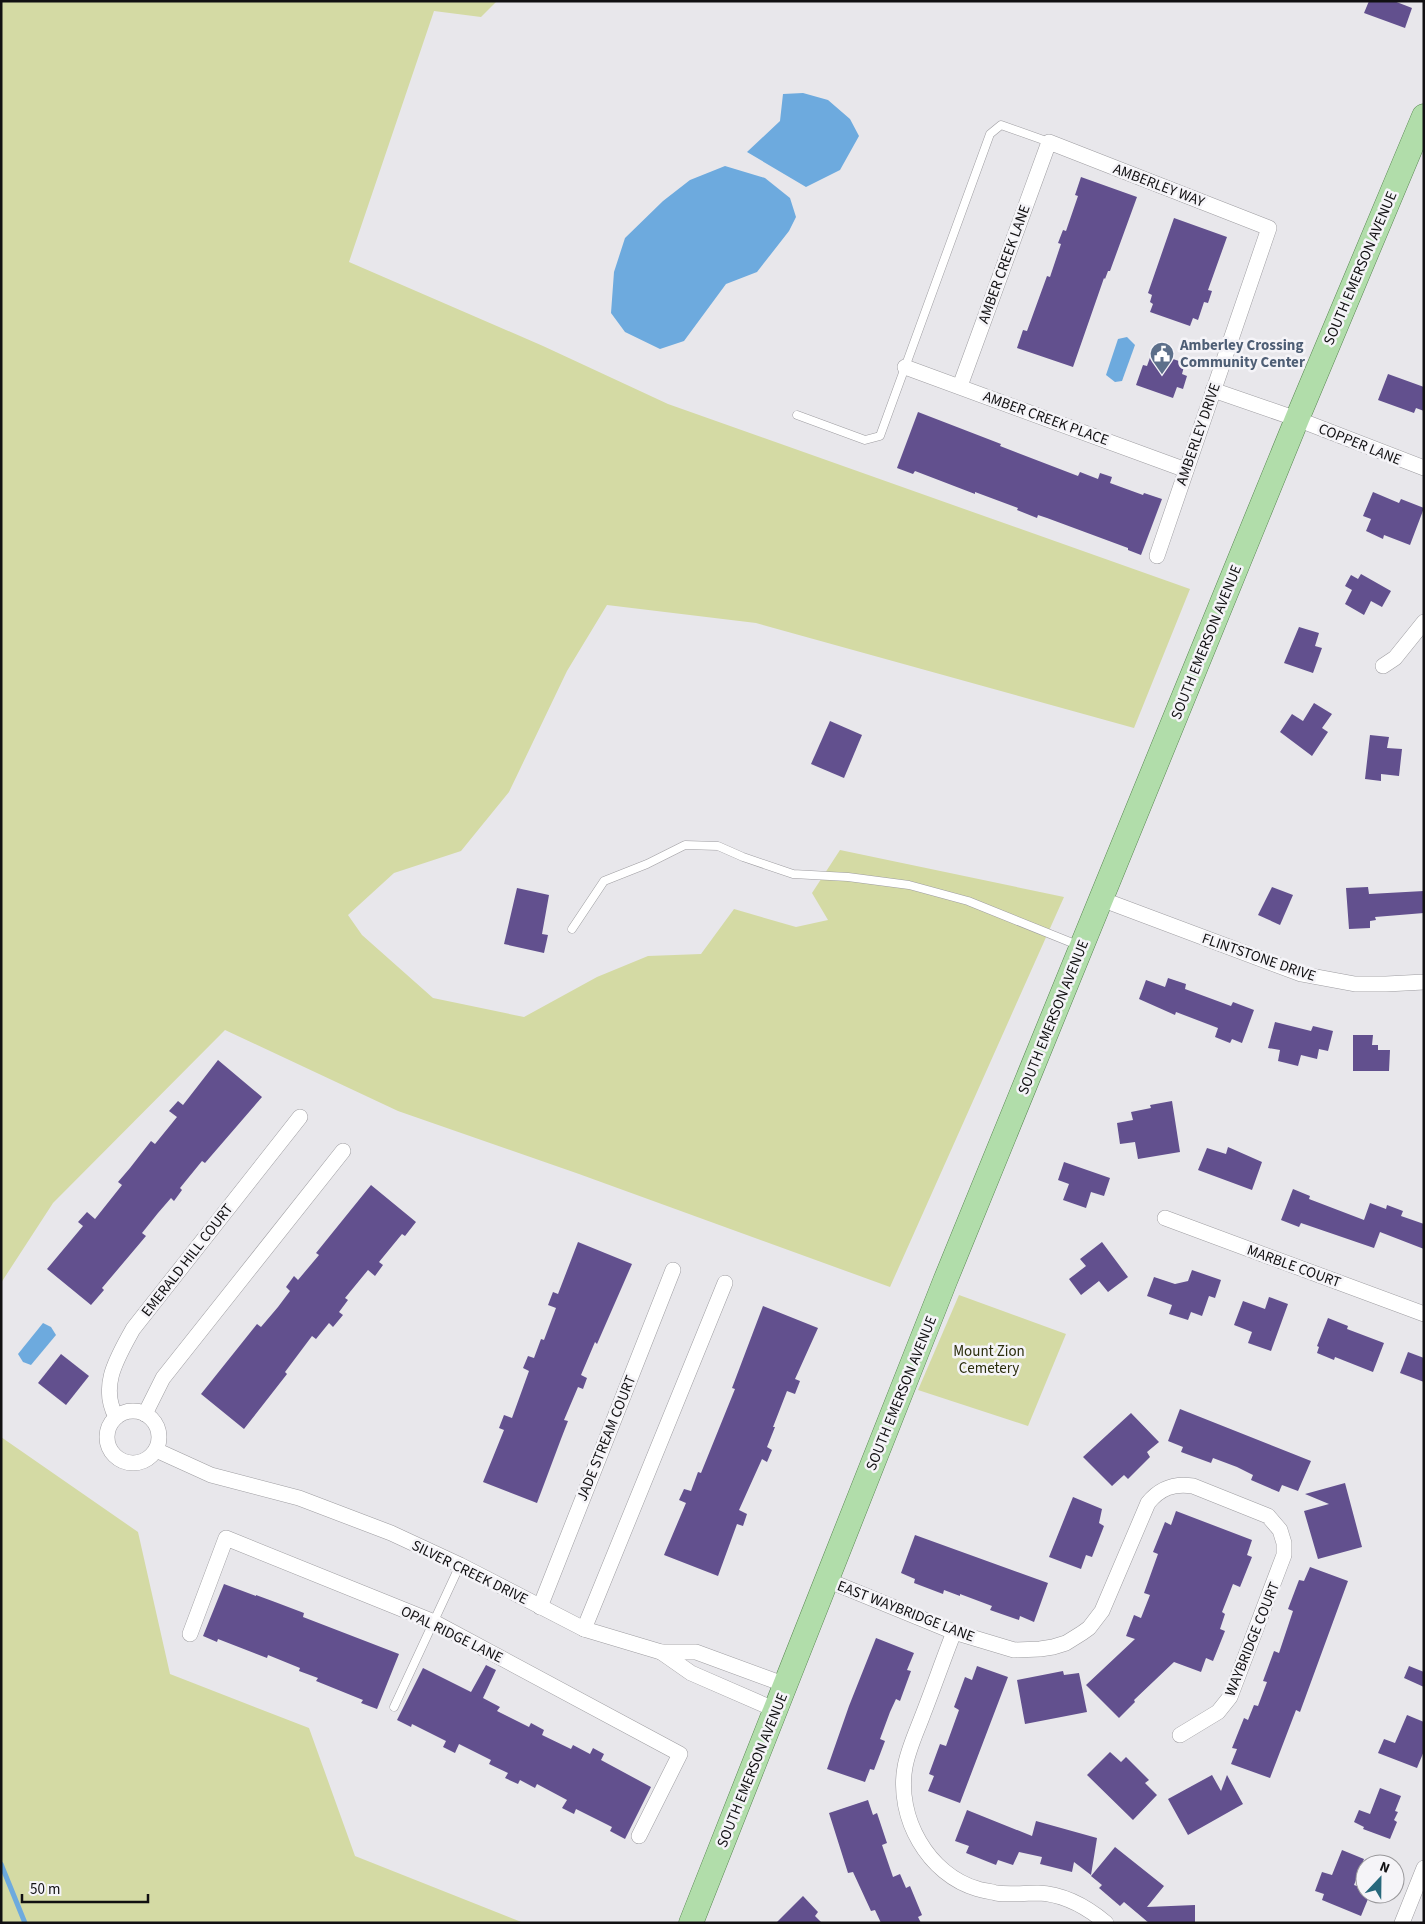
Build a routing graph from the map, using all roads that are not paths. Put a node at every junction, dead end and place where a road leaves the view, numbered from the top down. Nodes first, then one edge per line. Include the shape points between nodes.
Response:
1 (1424, 116) edge
2 (1049, 142) junction
3 (1269, 228) joint
4 (905, 367) junction
5 (960, 386) junction
6 (1213, 390) junction
7 (797, 415) dead end
8 (1297, 419) junction
9 (1424, 468) edge
10 (1186, 470) junction
11 (1157, 556) dead end
12 (1424, 622) edge
13 (1383, 666) dead end
14 (1101, 899) junction
15 (572, 929) dead end
16 (1082, 947) junction
17 (1424, 982) edge
18 (300, 1117) dead end
19 (343, 1151) dead end
20 (1165, 1218) dead end
21 (673, 1270) dead end
22 (725, 1283) dead end
23 (1424, 1314) edge
24 (144, 1414) junction
25 (116, 1417) junction
26 (156, 1450) junction
27 (1274, 1522) joint
28 (460, 1566) junction
29 (827, 1580) junction
30 (540, 1606) junction
31 (434, 1622) junction
32 (584, 1629) junction
33 (954, 1632) junction
34 (190, 1634) dead end
35 (660, 1652) junction
36 (786, 1685) junction
37 (394, 1707) dead end
38 (776, 1710) junction
39 (1180, 1735) dead end
40 (639, 1836) dead end
41 (1424, 1868) edge
42 (691, 1923) edge
43 (1106, 1923) edge
44 (1402, 1923) edge

1 - 8 main road, SOUTH EMERSON AVENUE
2 - 3 street, AMBERLEY WAY
2 - 4 lane via 1001,126 990,134
2 - 5 street, AMBER CREEK LANE
3 - 6 street, AMBERLEY DRIVE
4 - 5 street, AMBER CREEK PLACE
4 - 7 lane via 880,436 865,440
5 - 10 street, AMBER CREEK PLACE
6 - 8 street, COPPER LANE
6 - 10 street, AMBERLEY DRIVE
8 - 9 street, COPPER LANE
8 - 14 main road, SOUTH EMERSON AVENUE
10 - 11 street, AMBERLEY DRIVE
12 - 13 street via 1395,658
14 - 16 main road, SOUTH EMERSON AVENUE
14 - 17 street, FLINTSTONE DRIVE via 1301,974 1354,984
15 - 16 lane via 604,881 685,845 718,846 793,874 909,885 959,898
16 - 29 main road, SOUTH EMERSON AVENUE
18 - 25 street, EMERALD HILL COURT via 133,1329 113,1367 109,1391
19 - 24 street via 162,1378
20 - 23 street, MARBLE COURT
21 - 30 street, JADE STREAM COURT
22 - 32 street
24 - 25 street via 130,1411
24 - 26 street via 151,1418 159,1433
25 - 26 street via 107,1431 113,1454 136,1463 144,1461
26 - 28 street, SILVER CREEK DRIVE via 211,1475 299,1498 391,1533
27 - 33 street, EAST WAYBRIDGE LANE via 1268,1516 1193,1486 1170,1486 1148,1503 1102,1611 1089,1628 1072,1640 1040,1650 1014,1650
27 - 39 street, WAYBRIDGE COURT via 1283,1539 1282,1562 1230,1697 1218,1712
28 - 30 street, SILVER CREEK DRIVE
28 - 31 lane
29 - 33 street, EAST WAYBRIDGE LANE
29 - 36 main road, SOUTH EMERSON AVENUE
30 - 32 street, SILVER CREEK DRIVE
31 - 34 street, OPAL RIDGE LANE via 226,1538
31 - 37 lane
31 - 40 street, OPAL RIDGE LANE via 680,1754
32 - 35 street, SILVER CREEK DRIVE
33 - 43 street via 905,1770 906,1810 919,1843 943,1871 963,1883 1003,1894 1037,1893 1060,1897 1087,1909
35 - 36 street, SILVER CREEK DRIVE via 696,1652
35 - 38 street via 691,1674
36 - 38 main road, SOUTH EMERSON AVENUE
38 - 42 main road, SOUTH EMERSON AVENUE
41 - 44 street

